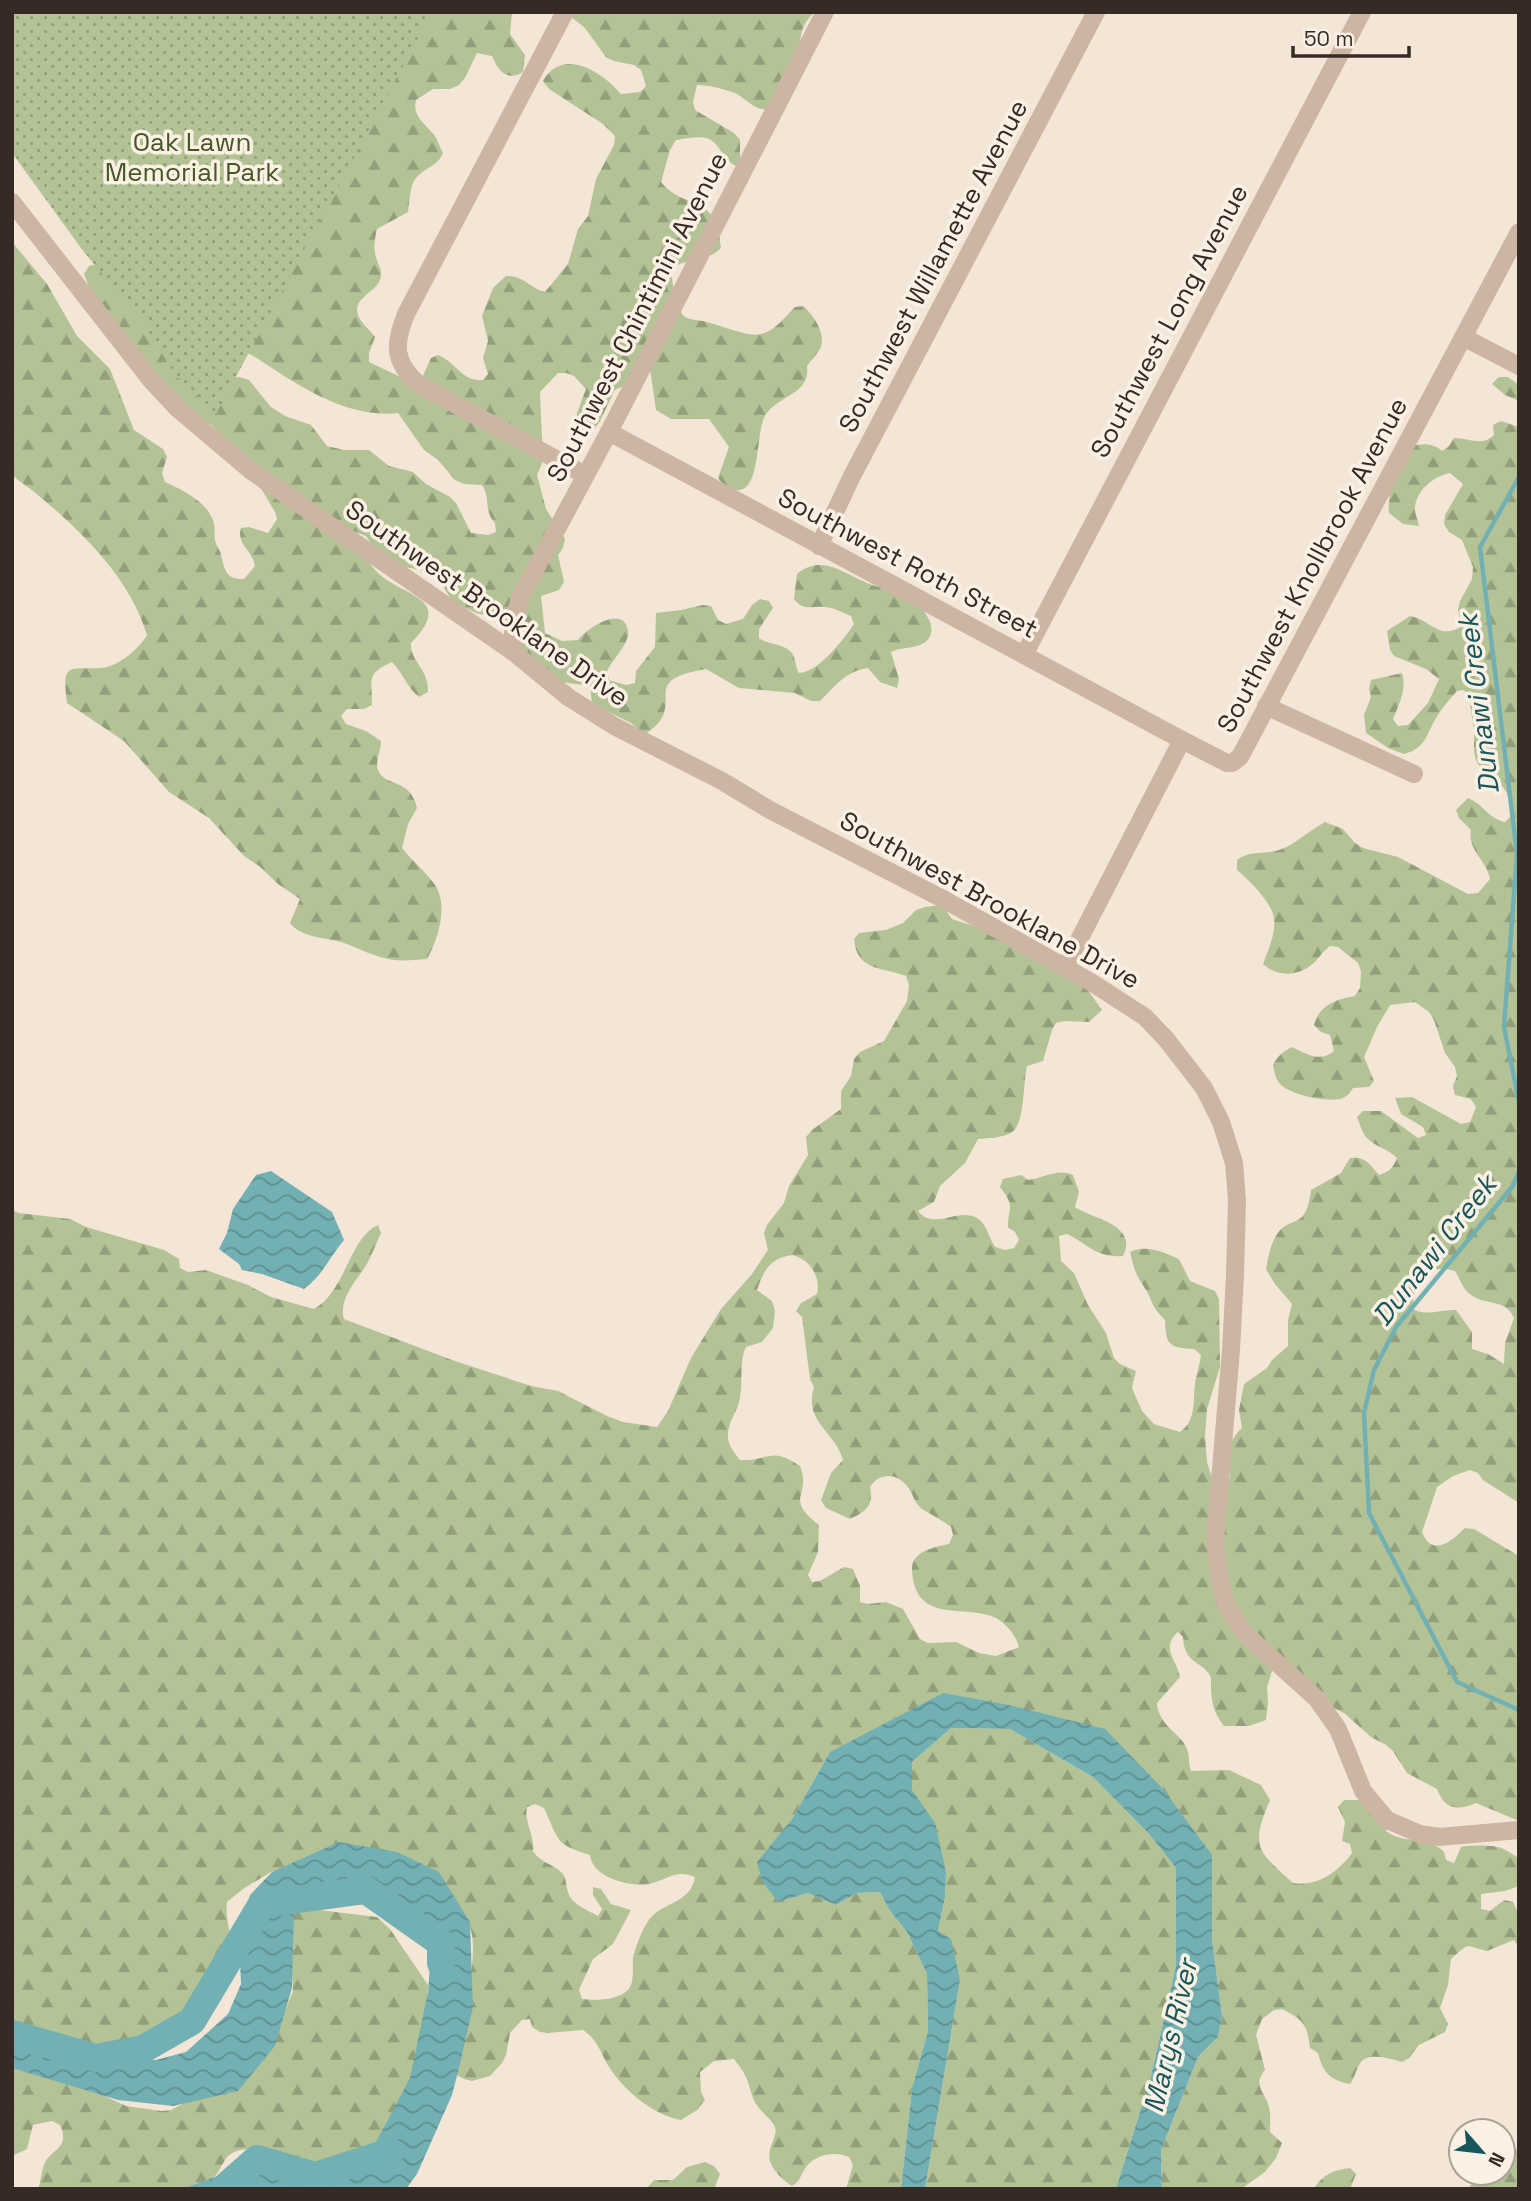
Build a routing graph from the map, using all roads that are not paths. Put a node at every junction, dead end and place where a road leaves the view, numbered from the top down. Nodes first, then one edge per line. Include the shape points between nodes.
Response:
1 (565, 12) edge
2 (825, 12) edge
3 (1096, 12) edge
4 (1362, 12) edge
5 (12, 202) edge
6 (1519, 232) edge
7 (1463, 337) junction
8 (1519, 366) edge
9 (609, 432) junction
10 (585, 475) junction
11 (819, 546) junction
12 (512, 651) junction
13 (1024, 655) junction
14 (1266, 706) junction
15 (1182, 740) junction
16 (1414, 774) dead end
17 (1065, 967) junction
18 (1519, 1830) edge

1 - 10 street via 406,314 398,354 406,374 418,384
2 - 9 street, Southwest Chintimini Avenue
3 - 11 street, Southwest Willamette Avenue
4 - 13 street, Southwest Long Avenue
5 - 12 street, Southwest Brooklane Drive via 178,409 250,470
6 - 7 street, Southwest Knollbrook Avenue
7 - 8 street
7 - 14 street, Southwest Knollbrook Avenue
9 - 10 street, Southwest Chintimini Avenue
9 - 11 street, Southwest Roth Street
10 - 12 street, Southwest Chintimini Avenue via 522,594 514,617
11 - 13 street, Southwest Roth Street
12 - 17 street, Southwest Brooklane Drive via 568,697 614,726
13 - 15 street, Southwest Roth Street
14 - 15 street, Southwest Knollbrook Avenue via 1240,757 1232,763
14 - 16 street
15 - 17 street, Southwest Knollbrook Avenue
17 - 18 street, Southwest Brooklane Drive via 1145,1017 1167,1039 1205,1088 1234,1163 1234,1288 1215,1540 1226,1605 1245,1634 1317,1699 1339,1729 1363,1791 1387,1820 1438,1837

